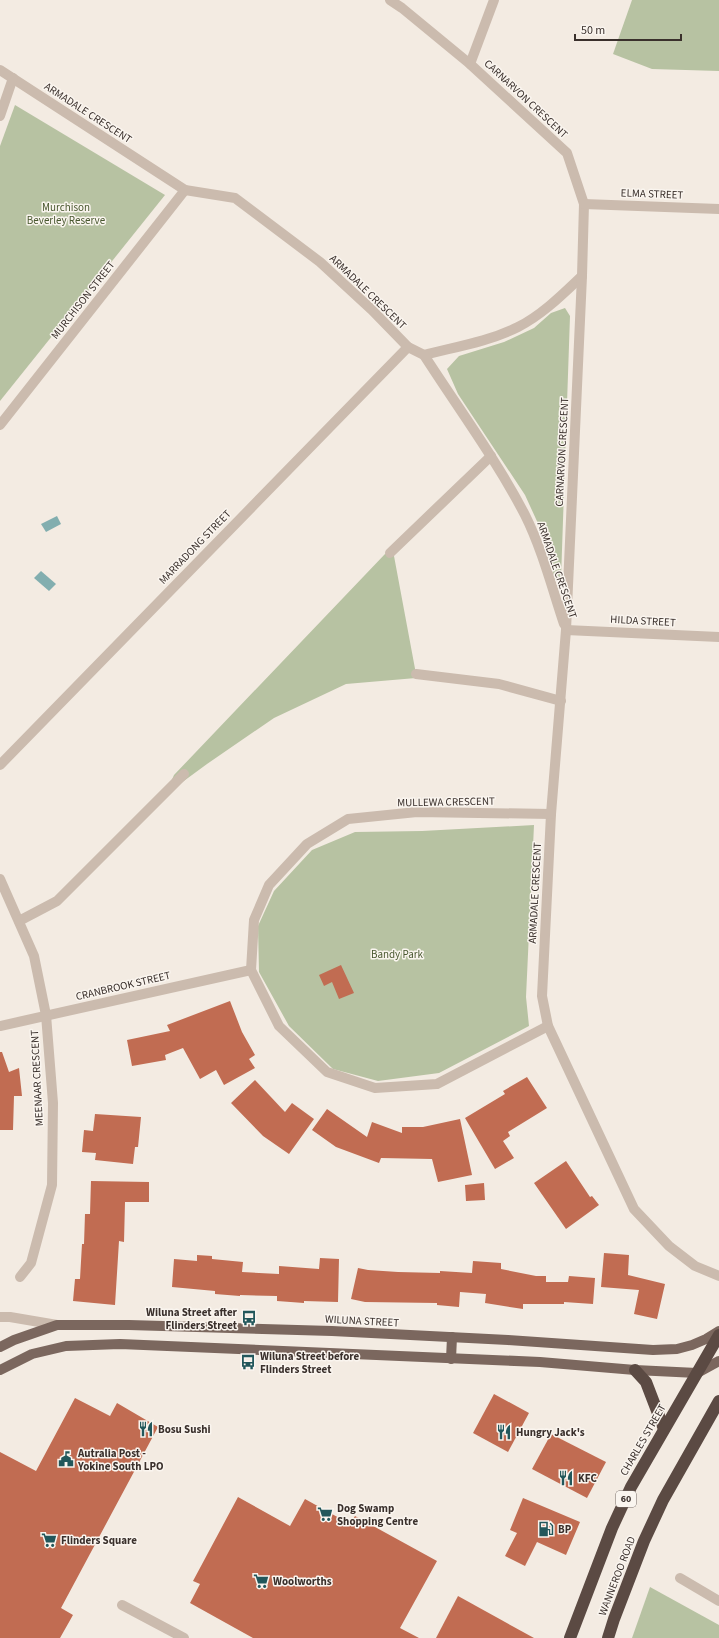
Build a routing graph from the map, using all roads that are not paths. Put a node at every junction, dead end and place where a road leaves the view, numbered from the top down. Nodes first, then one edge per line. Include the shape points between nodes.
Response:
1 (390, 0) edge
2 (494, 0) edge
3 (470, 64) junction
4 (0, 70) edge
5 (13, 78) junction
6 (0, 116) edge
7 (185, 190) junction
8 (584, 204) junction
9 (719, 209) edge
10 (582, 276) junction
11 (408, 347) junction
12 (424, 355) junction
13 (0, 425) edge
14 (491, 456) junction
15 (390, 553) dead end
16 (566, 630) junction
17 (719, 637) edge
18 (416, 674) dead end
19 (561, 701) junction
20 (0, 765) edge
21 (184, 774) dead end
22 (551, 814) junction
23 (0, 879) edge
24 (19, 921) junction
25 (251, 970) junction
26 (46, 1015) junction
27 (0, 1026) edge
28 (548, 1026) junction
29 (719, 1276) edge
30 (20, 1277) dead end
31 (0, 1318) edge
32 (57, 1325) junction
33 (719, 1331) edge
34 (719, 1335) edge
35 (452, 1337) junction
36 (0, 1347) edge
37 (451, 1359) junction
38 (719, 1361) edge
39 (0, 1370) edge
40 (635, 1370) junction
41 (697, 1372) junction
42 (719, 1402) edge
43 (664, 1429) junction
44 (680, 1578) dead end
45 (719, 1601) edge
46 (122, 1604) dead end
47 (581, 1608) joint
48 (184, 1638) edge
49 (570, 1638) edge
50 (608, 1638) edge

1 - 3 street, CARNARVON CRESCENT
2 - 3 street
3 - 8 street, CARNARVON CRESCENT via 567,152
4 - 5 street, ARMADALE CRESCENT
5 - 6 street
5 - 7 street, ARMADALE CRESCENT
7 - 11 street, ARMADALE CRESCENT via 236,198 320,262
7 - 13 street, MURCHISON STREET
8 - 9 street, ELMA STREET
8 - 10 street, CARNARVON CRESCENT
10 - 12 street via 540,313 519,327 476,343
10 - 16 street, CARNARVON CRESCENT
11 - 12 street, ARMADALE CRESCENT
11 - 20 street, MARRADONG STREET
12 - 14 street, ARMADALE CRESCENT
14 - 15 street
14 - 16 street, ARMADALE CRESCENT via 526,516
16 - 17 street, HILDA STREET
16 - 19 street, ARMADALE CRESCENT
18 - 19 street via 499,684
19 - 22 street, ARMADALE CRESCENT
21 - 24 street via 57,901
22 - 25 street, MULLEWA CRESCENT via 417,812 348,819 308,844 269,885 254,920
22 - 28 street, ARMADALE CRESCENT via 542,996
23 - 24 street, MEENAAR CRESCENT
24 - 26 street, MEENAAR CRESCENT via 34,956
25 - 26 street, CRANBROOK STREET
25 - 28 street, MULLEWA CRESCENT via 279,1026 327,1072 375,1088 437,1084
26 - 27 street, CRANBROOK STREET
26 - 30 street, MEENAAR CRESCENT via 53,1103 52,1185 31,1263
28 - 29 street, ARMADALE CRESCENT via 634,1209 669,1246 695,1266
31 - 32 street, WILUNA STREET via 10,1317
32 - 35 main road, WILUNA STREET via 137,1325
32 - 36 main road
33 - 35 main road, WILUNA STREET via 692,1345 678,1349 653,1350
34 - 41 highway, CHARLES STREET / 60
35 - 37 main road
37 - 39 main road via 120,1344 66,1346 32,1354
37 - 40 main road via 540,1362
38 - 41 main road
40 - 41 main road
40 - 43 highway via 646,1382
41 - 43 highway, CHARLES STREET / 60
42 - 50 highway, WANNEROO ROAD via 652,1523
43 - 47 highway, CHARLES STREET / 60 via 631,1487
44 - 45 street
46 - 48 street
47 - 49 highway, WANNEROO ROAD / 60

